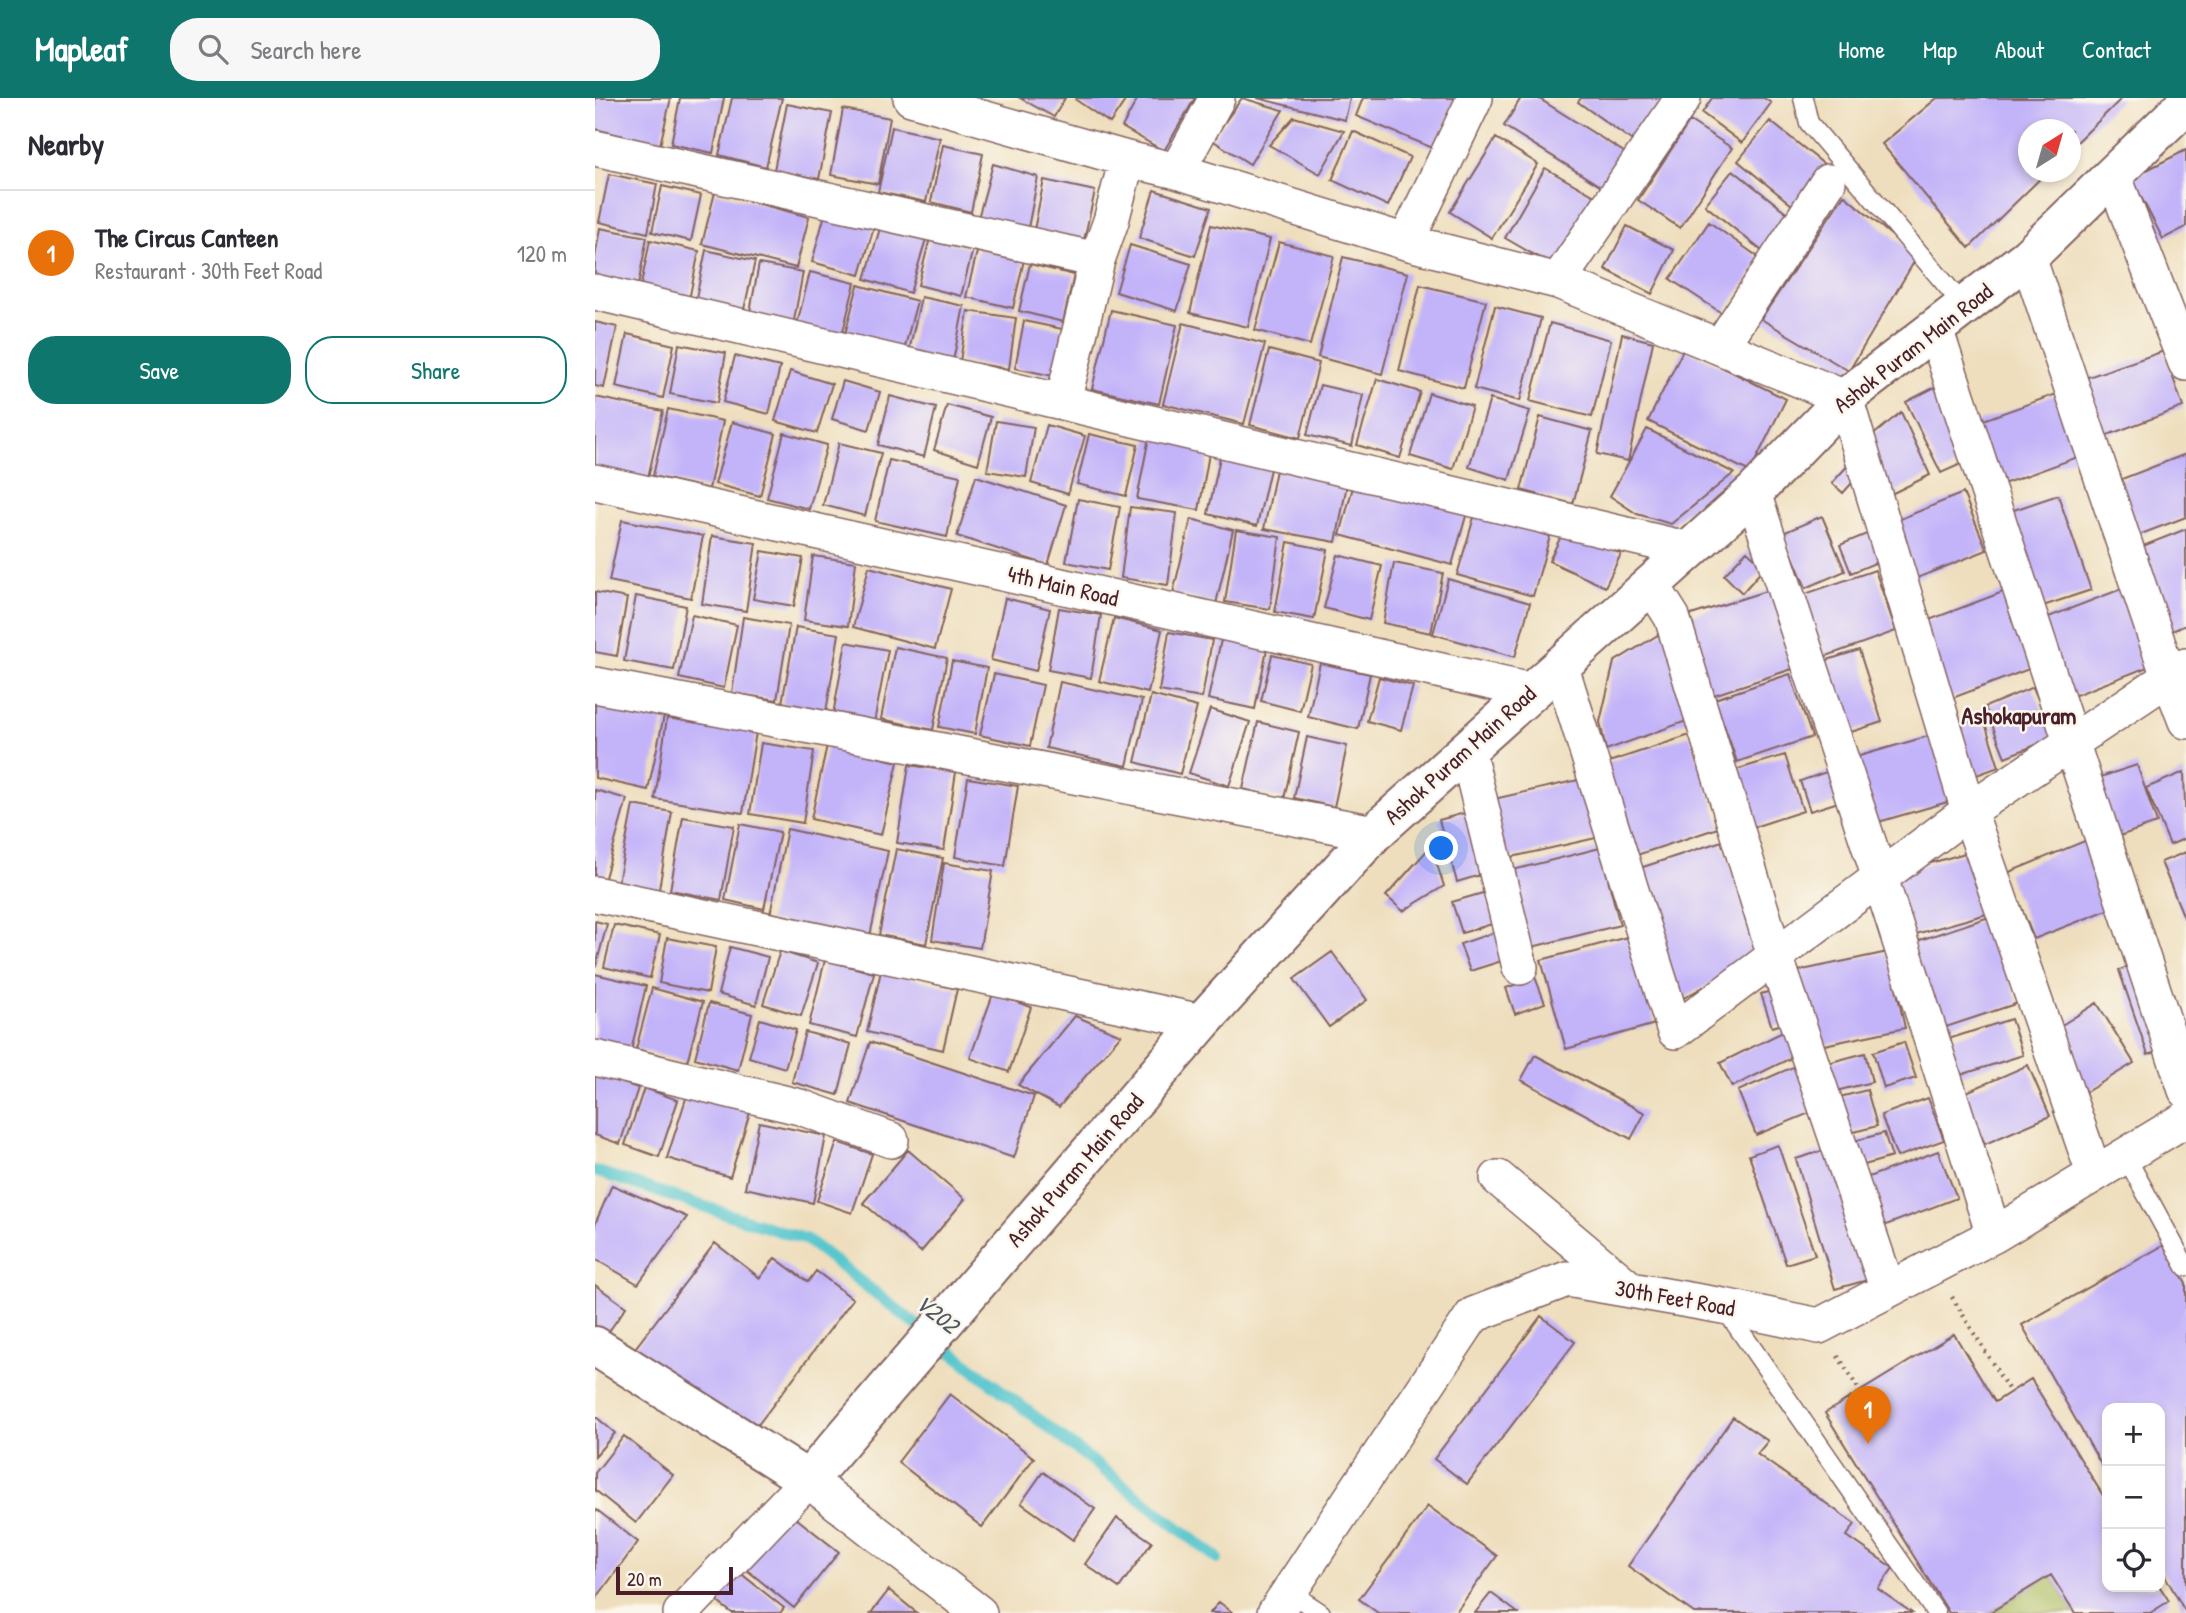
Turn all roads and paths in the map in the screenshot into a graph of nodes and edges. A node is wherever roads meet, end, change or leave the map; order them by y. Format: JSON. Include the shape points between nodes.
{"nodes":[{"id":1,"x":911,"y":98,"type":"edge"},
{"id":2,"x":1217,"y":98,"type":"edge"},
{"id":3,"x":1475,"y":98,"type":"edge"},
{"id":4,"x":1683,"y":98,"type":"edge"},
{"id":5,"x":1803,"y":98,"type":"edge"},
{"id":6,"x":953,"y":104,"type":"edge"},
{"id":7,"x":2186,"y":104,"type":"edge"},
{"id":8,"x":595,"y":148,"type":"edge"},
{"id":9,"x":1127,"y":159,"type":"junction"},
{"id":10,"x":1177,"y":171,"type":"junction"},
{"id":11,"x":2113,"y":175,"type":"junction"},
{"id":12,"x":1828,"y":182,"type":"dead end"},
{"id":13,"x":1406,"y":242,"type":"junction"},
{"id":14,"x":2028,"y":257,"type":"junction"},
{"id":15,"x":1097,"y":260,"type":"junction"},
{"id":16,"x":1558,"y":281,"type":"junction"},
{"id":17,"x":595,"y":292,"type":"edge"},
{"id":18,"x":1950,"y":318,"type":"junction"},
{"id":19,"x":1720,"y":347,"type":"junction"},
{"id":20,"x":2186,"y":363,"type":"edge"},
{"id":21,"x":1845,"y":398,"type":"junction"},
{"id":22,"x":1063,"y":402,"type":"junction"},
{"id":23,"x":595,"y":482,"type":"edge"},
{"id":24,"x":1752,"y":493,"type":"junction"},
{"id":25,"x":1690,"y":550,"type":"junction"},
{"id":26,"x":1651,"y":584,"type":"junction"},
{"id":27,"x":1560,"y":664,"type":"junction"},
{"id":28,"x":2177,"y":671,"type":"edge"},
{"id":29,"x":595,"y":685,"type":"edge"},
{"id":30,"x":1531,"y":691,"type":"junction"},
{"id":31,"x":2186,"y":721,"type":"edge"},
{"id":32,"x":2071,"y":743,"type":"junction"},
{"id":33,"x":1467,"y":749,"type":"junction"},
{"id":34,"x":1969,"y":811,"type":"junction"},
{"id":35,"x":1374,"y":833,"type":"junction"},
{"id":36,"x":1880,"y":878,"type":"junction"},
{"id":37,"x":595,"y":894,"type":"edge"},
{"id":38,"x":1775,"y":956,"type":"junction"},
{"id":39,"x":1520,"y":967,"type":"dead end"},
{"id":40,"x":1202,"y":1022,"type":"junction"},
{"id":41,"x":595,"y":1058,"type":"edge"},
{"id":42,"x":2186,"y":1090,"type":"edge"},
{"id":43,"x":2186,"y":1119,"type":"edge"},
{"id":44,"x":891,"y":1140,"type":"dead end"},
{"id":45,"x":2125,"y":1155,"type":"junction"},
{"id":46,"x":2094,"y":1173,"type":"junction"},
{"id":47,"x":1498,"y":1178,"type":"dead end"},
{"id":48,"x":1994,"y":1235,"type":"junction"},
{"id":49,"x":1933,"y":1266,"type":"junction"},
{"id":50,"x":2186,"y":1266,"type":"edge"},
{"id":51,"x":1888,"y":1290,"type":"junction"},
{"id":52,"x":1633,"y":1291,"type":"junction"},
{"id":53,"x":1723,"y":1306,"type":"junction"},
{"id":54,"x":595,"y":1346,"type":"edge"},
{"id":55,"x":2010,"y":1392,"type":"dead end"},
{"id":56,"x":808,"y":1480,"type":"junction"},
{"id":57,"x":1281,"y":1602,"type":"edge"},
{"id":58,"x":681,"y":1613,"type":"edge"},
{"id":59,"x":979,"y":1613,"type":"edge"},
{"id":60,"x":1321,"y":1613,"type":"edge"},
{"id":61,"x":1936,"y":1613,"type":"edge"}],
"edges":[{"from":1,"to":6,"type":"street"},
{"from":2,"to":10,"type":"street"},
{"from":3,"to":13,"type":"street"},
{"from":4,"to":16,"type":"street"},
{"from":5,"to":18,"type":"lane","via":[[1809,123]]},
{"from":6,"to":9,"type":"street"},
{"from":7,"to":11,"type":"street","name":"Ashok Puram Main Road"},
{"from":8,"to":15,"type":"street"},
{"from":9,"to":10,"type":"street"},
{"from":9,"to":15,"type":"street"},
{"from":10,"to":13,"type":"street"},
{"from":11,"to":14,"type":"street","name":"Ashok Puram Main Road"},
{"from":11,"to":20,"type":"street"},
{"from":12,"to":19,"type":"street"},
{"from":13,"to":16,"type":"street"},
{"from":14,"to":18,"type":"street","name":"Ashok Puram Main Road"},
{"from":14,"to":28,"type":"street"},
{"from":15,"to":22,"type":"street"},
{"from":16,"to":19,"type":"street"},
{"from":17,"to":22,"type":"street"},
{"from":18,"to":21,"type":"street","name":"Ashok Puram Main Road"},
{"from":18,"to":32,"type":"street"},
{"from":19,"to":21,"type":"street"},
{"from":21,"to":24,"type":"street","name":"Ashok Puram Main Road"},
{"from":21,"to":34,"type":"street"},
{"from":22,"to":25,"type":"street"},
{"from":23,"to":30,"type":"street","name":"4th Main Road"},
{"from":24,"to":25,"type":"street","name":"Ashok Puram Main Road"},
{"from":24,"to":36,"type":"street"},
{"from":25,"to":26,"type":"street","name":"Ashok Puram Main Road"},
{"from":26,"to":27,"type":"street","name":"Ashok Puram Main Road"},
{"from":26,"to":38,"type":"street","via":[[1672,617]]},
{"from":27,"to":30,"type":"street","name":"Ashok Puram Main Road"},
{"from":27,"to":38,"type":"street","via":[[1675,1031]]},
{"from":28,"to":31,"type":"street"},
{"from":28,"to":32,"type":"street"},
{"from":29,"to":35,"type":"street"},
{"from":30,"to":33,"type":"street","name":"Ashok Puram Main Road"},
{"from":32,"to":34,"type":"street"},
{"from":32,"to":42,"type":"street"},
{"from":33,"to":35,"type":"street","name":"Ashok Puram Main Road"},
{"from":33,"to":39,"type":"street"},
{"from":34,"to":36,"type":"street"},
{"from":34,"to":46,"type":"street"},
{"from":35,"to":40,"type":"street","name":"Ashok Puram Main Road"},
{"from":36,"to":38,"type":"street"},
{"from":36,"to":48,"type":"street"},
{"from":37,"to":40,"type":"street"},
{"from":38,"to":51,"type":"street"},
{"from":40,"to":56,"type":"street","name":"Ashok Puram Main Road"},
{"from":41,"to":44,"type":"street","via":[[800,1107]]},
{"from":43,"to":45,"type":"street","name":"30th Feet Road"},
{"from":45,"to":46,"type":"street","name":"30th Feet Road"},
{"from":45,"to":50,"type":"lane"},
{"from":46,"to":48,"type":"street","name":"30th Feet Road"},
{"from":47,"to":52,"type":"street"},
{"from":48,"to":49,"type":"street","name":"30th Feet Road"},
{"from":49,"to":51,"type":"street","name":"30th Feet Road"},
{"from":49,"to":55,"type":"path"},
{"from":51,"to":53,"type":"street","name":"30th Feet Road","via":[[1819,1326]]},
{"from":52,"to":53,"type":"street","name":"30th Feet Road"},
{"from":52,"to":57,"type":"street","name":"30th Feet Road","via":[[1567,1279],[1473,1315]]},
{"from":53,"to":61,"type":"lane"},
{"from":54,"to":56,"type":"street"},
{"from":56,"to":58,"type":"street"},
{"from":56,"to":59,"type":"street"},
{"from":57,"to":60,"type":"lane"}]}
